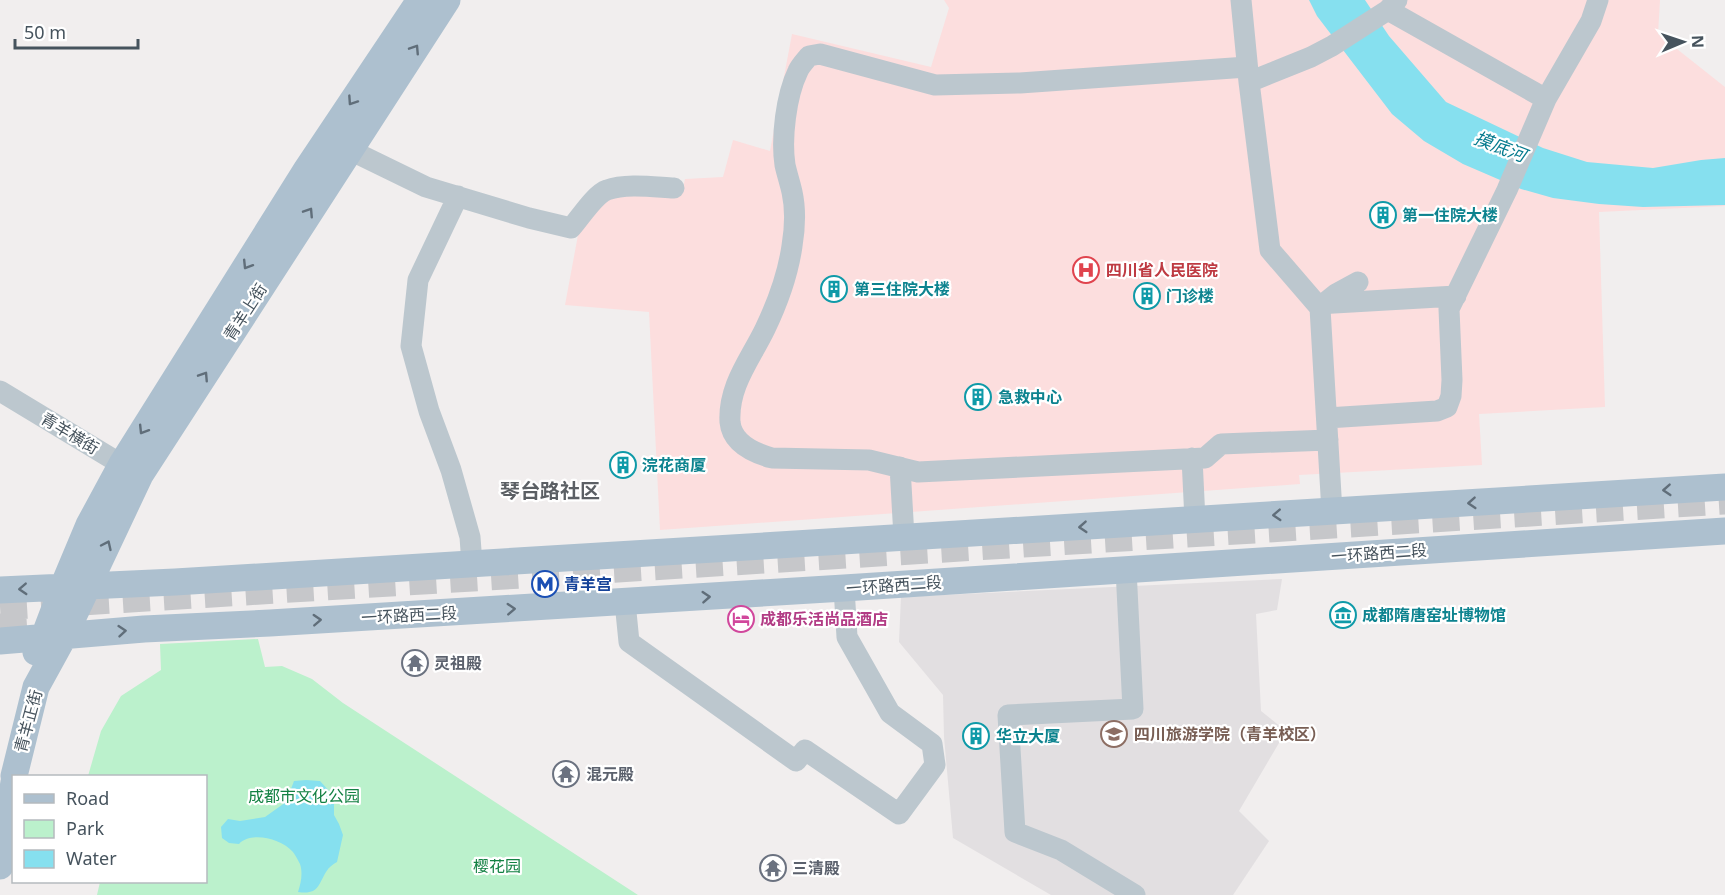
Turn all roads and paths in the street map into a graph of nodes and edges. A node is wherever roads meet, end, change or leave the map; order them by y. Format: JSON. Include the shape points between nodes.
{"nodes":[{"id":1,"x":420,"y":0,"type":"edge"},
{"id":2,"x":447,"y":0,"type":"edge"},
{"id":3,"x":1241,"y":0,"type":"edge"},
{"id":4,"x":1598,"y":0,"type":"edge"},
{"id":5,"x":1388,"y":8,"type":"edge"},
{"id":6,"x":1248,"y":74,"type":"junction"},
{"id":7,"x":1546,"y":99,"type":"junction"},
{"id":8,"x":350,"y":150,"type":"junction"},
{"id":9,"x":674,"y":188,"type":"dead end"},
{"id":10,"x":458,"y":196,"type":"junction"},
{"id":11,"x":1358,"y":282,"type":"dead end"},
{"id":12,"x":1404,"y":283,"type":"dead end"},
{"id":13,"x":1456,"y":296,"type":"junction"},
{"id":14,"x":1433,"y":297,"type":"junction"},
{"id":15,"x":1320,"y":304,"type":"junction"},
{"id":16,"x":0,"y":391,"type":"edge"},
{"id":17,"x":1327,"y":418,"type":"junction"},
{"id":18,"x":1328,"y":440,"type":"junction"},
{"id":19,"x":1192,"y":458,"type":"junction"},
{"id":20,"x":900,"y":467,"type":"junction"},
{"id":21,"x":131,"y":470,"type":"junction"},
{"id":22,"x":1725,"y":487,"type":"edge"},
{"id":23,"x":1332,"y":512,"type":"junction"},
{"id":24,"x":1195,"y":520,"type":"junction"},
{"id":25,"x":1725,"y":531,"type":"edge"},
{"id":26,"x":904,"y":537,"type":"junction"},
{"id":27,"x":472,"y":564,"type":"junction"},
{"id":28,"x":1126,"y":570,"type":"junction"},
{"id":29,"x":75,"y":587,"type":"junction"},
{"id":30,"x":843,"y":588,"type":"junction"},
{"id":31,"x":0,"y":590,"type":"edge"},
{"id":32,"x":625,"y":602,"type":"junction"},
{"id":33,"x":54,"y":637,"type":"junction"},
{"id":34,"x":0,"y":641,"type":"edge"},
{"id":35,"x":0,"y":763,"type":"edge"},
{"id":36,"x":14,"y":775,"type":"edge"},
{"id":37,"x":12,"y":794,"type":"edge"},
{"id":38,"x":0,"y":866,"type":"edge"},
{"id":39,"x":1135,"y":895,"type":"edge"}],
"edges":[{"from":1,"to":21,"type":"main road","name":"青羊上街","one_way":true,"via":[[301,179]]},
{"from":8,"to":2,"type":"main road","name":"青羊上街","one_way":true},
{"from":3,"to":6,"type":"street"},
{"from":4,"to":7,"type":"street","via":[[1591,21]]},
{"from":5,"to":6,"type":"street","via":[[1311,57]]},
{"from":5,"to":7,"type":"street"},
{"from":6,"to":15,"type":"street","via":[[1270,250]]},
{"from":6,"to":20,"type":"street","via":[[935,85],[820,54],[809,56],[798,70],[783,133],[795,228],[792,252],[765,329],[738,377],[730,424],[734,438],[757,454],[772,458],[869,460]]},
{"from":7,"to":13,"type":"street"},
{"from":8,"to":10,"type":"street","via":[[426,187]]},
{"from":21,"to":8,"type":"main road","name":"青羊上街","one_way":true},
{"from":9,"to":10,"type":"street","via":[[634,186],[606,190],[571,228]]},
{"from":10,"to":27,"type":"street","via":[[418,280],[411,346],[470,537]]},
{"from":11,"to":15,"type":"street"},
{"from":12,"to":14,"type":"street"},
{"from":13,"to":14,"type":"street"},
{"from":13,"to":17,"type":"street","via":[[1448,316],[1452,380],[1447,407],[1437,411]]},
{"from":14,"to":15,"type":"street"},
{"from":15,"to":17,"type":"street"},
{"from":16,"to":21,"type":"street","name":"青羊横街"},
{"from":17,"to":18,"type":"street"},
{"from":18,"to":19,"type":"street","via":[[1221,444],[1205,458]]},
{"from":18,"to":23,"type":"street"},
{"from":19,"to":20,"type":"street","via":[[1026,463],[918,472]]},
{"from":19,"to":24,"type":"street"},
{"from":20,"to":26,"type":"street"},
{"from":21,"to":29,"type":"main road","name":"青羊上街"},
{"from":22,"to":23,"type":"main road","one_way":true},
{"from":23,"to":24,"type":"main road","one_way":true},
{"from":24,"to":26,"type":"main road","one_way":true},
{"from":25,"to":28,"type":"main road","name":"一环路西二段"},
{"from":26,"to":27,"type":"main road"},
{"from":27,"to":29,"type":"main road"},
{"from":28,"to":30,"type":"main road","name":"一环路西二段"},
{"from":28,"to":39,"type":"street","via":[[1133,709],[1008,715],[1015,832],[1061,850]]},
{"from":29,"to":31,"type":"main road","one_way":true},
{"from":29,"to":33,"type":"main road","name":"青羊上街"},
{"from":32,"to":30,"type":"main road","name":"一环路西二段","one_way":true},
{"from":30,"to":32,"type":"street","via":[[847,637],[884,703],[890,713],[932,744],[936,765],[899,814],[805,750],[796,761],[629,642]]},
{"from":33,"to":32,"type":"main road","name":"一环路西二段","one_way":true},
{"from":33,"to":34,"type":"main road","name":"一环路西二段"},
{"from":33,"to":35,"type":"main road","name":"青羊正街","via":[[18,687]]},
{"from":33,"to":36,"type":"main road","name":"青羊正街","via":[[36,687]]},
{"from":37,"to":38,"type":"main road"}]}
